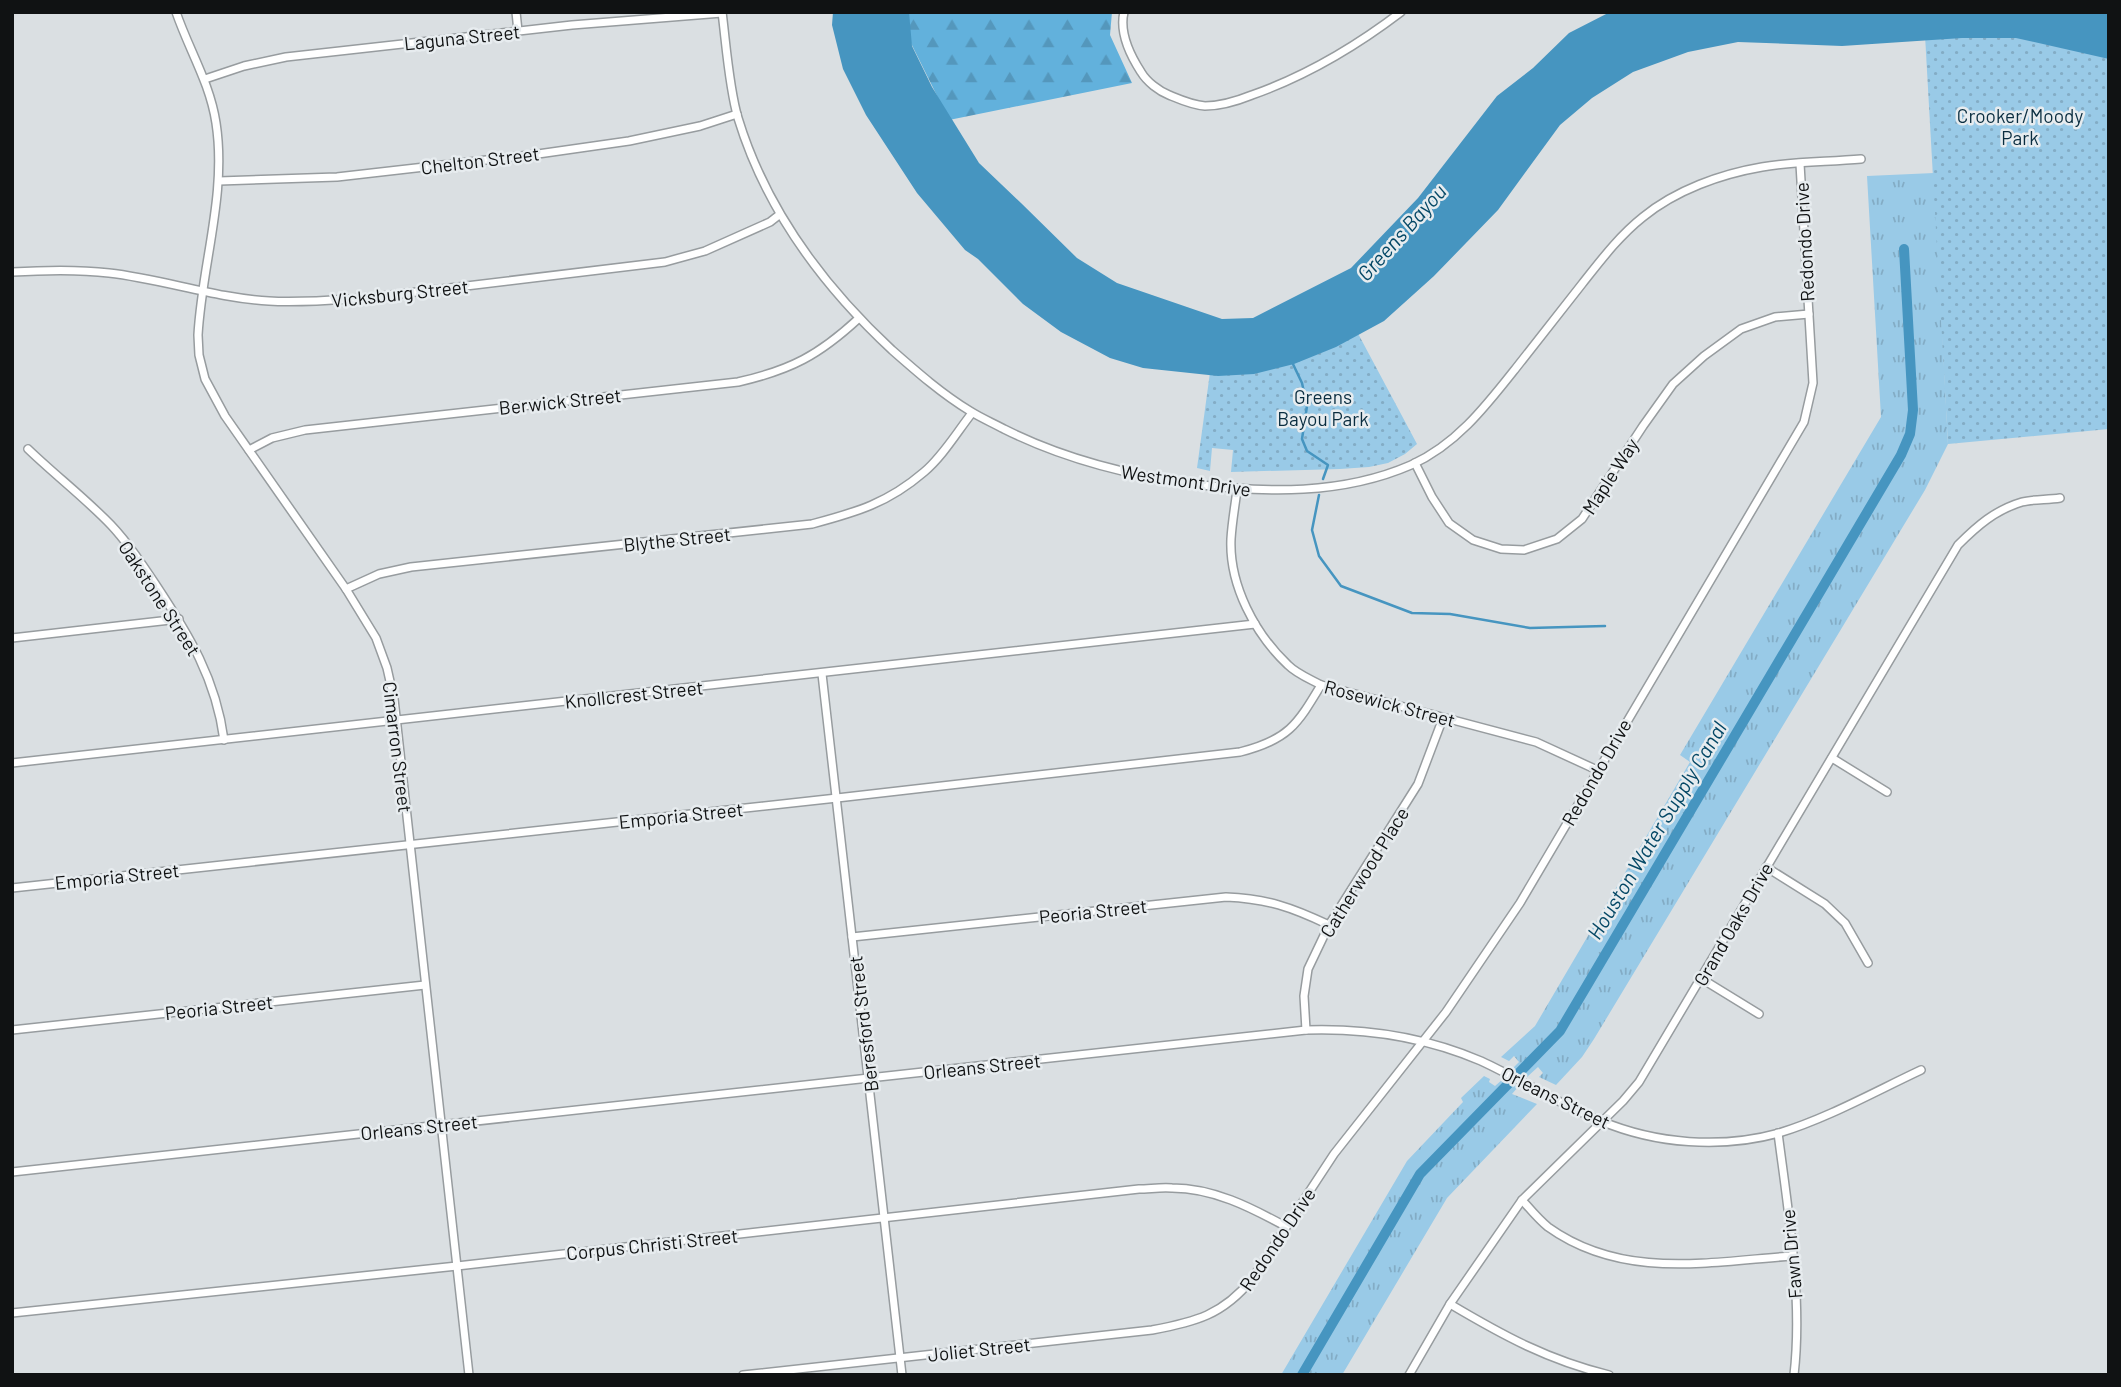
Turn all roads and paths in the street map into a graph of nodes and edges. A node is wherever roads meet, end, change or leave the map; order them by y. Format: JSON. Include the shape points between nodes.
{"nodes":[{"id":1,"x":176,"y":12,"type":"edge"},
{"id":2,"x":516,"y":12,"type":"edge"},
{"id":3,"x":1124,"y":12,"type":"edge"},
{"id":4,"x":1401,"y":12,"type":"edge"},
{"id":5,"x":722,"y":13,"type":"edge"},
{"id":6,"x":518,"y":31,"type":"junction"},
{"id":7,"x":205,"y":79,"type":"junction"},
{"id":8,"x":737,"y":114,"type":"junction"},
{"id":9,"x":1861,"y":159,"type":"dead end"},
{"id":10,"x":1800,"y":164,"type":"junction"},
{"id":11,"x":219,"y":181,"type":"junction"},
{"id":12,"x":779,"y":215,"type":"junction"},
{"id":13,"x":12,"y":272,"type":"edge"},
{"id":14,"x":202,"y":291,"type":"junction"},
{"id":15,"x":1809,"y":314,"type":"junction"},
{"id":16,"x":858,"y":318,"type":"junction"},
{"id":17,"x":972,"y":413,"type":"junction"},
{"id":18,"x":28,"y":449,"type":"dead end"},
{"id":19,"x":249,"y":450,"type":"junction"},
{"id":20,"x":1415,"y":463,"type":"junction"},
{"id":21,"x":1237,"y":490,"type":"junction"},
{"id":22,"x":2060,"y":498,"type":"dead end"},
{"id":23,"x":346,"y":589,"type":"junction"},
{"id":24,"x":179,"y":619,"type":"junction"},
{"id":25,"x":1255,"y":624,"type":"junction"},
{"id":26,"x":12,"y":638,"type":"edge"},
{"id":27,"x":822,"y":674,"type":"junction"},
{"id":28,"x":1321,"y":685,"type":"junction"},
{"id":29,"x":1443,"y":718,"type":"junction"},
{"id":30,"x":396,"y":720,"type":"junction"},
{"id":31,"x":224,"y":740,"type":"junction"},
{"id":32,"x":1832,"y":758,"type":"junction"},
{"id":33,"x":12,"y":763,"type":"edge"},
{"id":34,"x":1597,"y":771,"type":"junction"},
{"id":35,"x":1887,"y":792,"type":"dead end"},
{"id":36,"x":837,"y":798,"type":"junction"},
{"id":37,"x":410,"y":843,"type":"junction"},
{"id":38,"x":1766,"y":867,"type":"junction"},
{"id":39,"x":12,"y":888,"type":"edge"},
{"id":40,"x":1329,"y":925,"type":"junction"},
{"id":41,"x":852,"y":937,"type":"junction"},
{"id":42,"x":1868,"y":963,"type":"dead end"},
{"id":43,"x":1702,"y":979,"type":"junction"},
{"id":44,"x":425,"y":985,"type":"junction"},
{"id":45,"x":1759,"y":1014,"type":"dead end"},
{"id":46,"x":12,"y":1030,"type":"edge"},
{"id":47,"x":1306,"y":1030,"type":"junction"},
{"id":48,"x":1422,"y":1041,"type":"junction"},
{"id":49,"x":1921,"y":1070,"type":"dead end"},
{"id":50,"x":869,"y":1078,"type":"junction"},
{"id":51,"x":1601,"y":1122,"type":"junction"},
{"id":52,"x":440,"y":1125,"type":"junction"},
{"id":53,"x":1778,"y":1133,"type":"junction"},
{"id":54,"x":12,"y":1172,"type":"edge"},
{"id":55,"x":1522,"y":1200,"type":"junction"},
{"id":56,"x":884,"y":1218,"type":"junction"},
{"id":57,"x":1285,"y":1226,"type":"junction"},
{"id":58,"x":1792,"y":1256,"type":"junction"},
{"id":59,"x":457,"y":1266,"type":"junction"},
{"id":60,"x":1450,"y":1304,"type":"junction"},
{"id":61,"x":12,"y":1313,"type":"edge"},
{"id":62,"x":1212,"y":1313,"type":"joint"},
{"id":63,"x":900,"y":1357,"type":"junction"},
{"id":64,"x":469,"y":1375,"type":"edge"},
{"id":65,"x":743,"y":1375,"type":"edge"},
{"id":66,"x":902,"y":1375,"type":"edge"},
{"id":67,"x":1409,"y":1375,"type":"edge"},
{"id":68,"x":1609,"y":1375,"type":"edge"},
{"id":69,"x":1794,"y":1375,"type":"edge"}],
"edges":[{"from":1,"to":7,"type":"street","name":"Cimarron Street"},
{"from":2,"to":6,"type":"street"},
{"from":3,"to":4,"type":"street","via":[[1127,48],[1142,76],[1161,92],[1205,106],[1268,90],[1316,68]]},
{"from":5,"to":6,"type":"street","name":"Laguna Street"},
{"from":5,"to":8,"type":"street","name":"Westmont Drive"},
{"from":6,"to":7,"type":"street","name":"Laguna Street","via":[[286,57]]},
{"from":7,"to":11,"type":"street","name":"Cimarron Street","via":[[216,121]]},
{"from":8,"to":11,"type":"street","name":"Chelton Street","via":[[629,141],[538,154],[337,177]]},
{"from":8,"to":12,"type":"street","name":"Westmont Drive"},
{"from":9,"to":10,"type":"street","name":"Westmont Drive"},
{"from":10,"to":15,"type":"street","name":"Redondo Drive"},
{"from":10,"to":20,"type":"street","name":"Westmont Drive","via":[[1764,166],[1720,177],[1646,214],[1618,239],[1480,413],[1453,439]]},
{"from":11,"to":14,"type":"street","name":"Cimarron Street"},
{"from":12,"to":14,"type":"street","name":"Vicksburg Street","via":[[705,251],[627,268],[316,301],[268,301]]},
{"from":12,"to":16,"type":"street","name":"Westmont Drive","via":[[826,283]]},
{"from":13,"to":14,"type":"street","name":"Vicksburg Street","via":[[111,273]]},
{"from":14,"to":19,"type":"street","name":"Cimarron Street","via":[[198,335],[205,379]]},
{"from":15,"to":20,"type":"street","name":"Maple Way","via":[[1775,317],[1741,329],[1704,356],[1674,384],[1582,519],[1557,539],[1524,550],[1473,540],[1449,523]]},
{"from":15,"to":34,"type":"street","name":"Redondo Drive","via":[[1813,383],[1804,422]]},
{"from":16,"to":17,"type":"street","name":"Westmont Drive","via":[[934,386]]},
{"from":16,"to":19,"type":"street","name":"Berwick Street","via":[[832,343],[800,362],[738,382],[305,430],[272,438]]},
{"from":17,"to":21,"type":"street","name":"Westmont Drive","via":[[1033,443],[1098,466]]},
{"from":17,"to":23,"type":"street","name":"Blythe Street","via":[[926,471],[887,499],[858,512],[812,524],[411,567],[379,574]]},
{"from":18,"to":24,"type":"street","name":"Oakstone Street","via":[[111,526]]},
{"from":19,"to":23,"type":"street","name":"Cimarron Street"},
{"from":20,"to":21,"type":"street","name":"Westmont Drive","via":[[1372,480],[1333,488]]},
{"from":21,"to":25,"type":"street","name":"Rosewick Street","via":[[1231,541],[1235,574]]},
{"from":22,"to":32,"type":"street","name":"Grand Oaks Drive","via":[[2001,510],[1979,523],[1958,545]]},
{"from":23,"to":30,"type":"street","name":"Cimarron Street","via":[[380,648]]},
{"from":24,"to":26,"type":"street"},
{"from":24,"to":31,"type":"street","name":"Oakstone Street","via":[[210,679]]},
{"from":25,"to":27,"type":"street","name":"Knollcrest Street"},
{"from":25,"to":28,"type":"street","name":"Rosewick Street","via":[[1290,667]]},
{"from":27,"to":30,"type":"street","name":"Knollcrest Street"},
{"from":27,"to":36,"type":"street","name":"Beresford Street"},
{"from":28,"to":29,"type":"street","name":"Rosewick Street"},
{"from":28,"to":36,"type":"street","name":"Emporia Street","via":[[1286,734],[1241,752]]},
{"from":29,"to":34,"type":"street","name":"Rosewick Street","via":[[1536,742]]},
{"from":29,"to":40,"type":"street","name":"Catherwood Place","via":[[1418,784]]},
{"from":30,"to":31,"type":"street","name":"Knollcrest Street"},
{"from":30,"to":37,"type":"street","name":"Cimarron Street"},
{"from":31,"to":33,"type":"street","name":"Knollcrest Street"},
{"from":32,"to":35,"type":"street"},
{"from":32,"to":38,"type":"street","name":"Grand Oaks Drive"},
{"from":34,"to":48,"type":"street","name":"Redondo Drive","via":[[1521,903]]},
{"from":36,"to":37,"type":"street","name":"Emporia Street"},
{"from":36,"to":41,"type":"street","name":"Beresford Street"},
{"from":37,"to":39,"type":"street","name":"Emporia Street"},
{"from":37,"to":44,"type":"street","name":"Cimarron Street"},
{"from":38,"to":42,"type":"street","via":[[1825,904],[1845,923]]},
{"from":38,"to":43,"type":"street","name":"Grand Oaks Drive"},
{"from":40,"to":41,"type":"street","name":"Peoria Street","via":[[1290,907],[1226,897]]},
{"from":40,"to":47,"type":"street","name":"Catherwood Place","via":[[1308,969]]},
{"from":41,"to":50,"type":"street","name":"Beresford Street"},
{"from":43,"to":45,"type":"street"},
{"from":43,"to":51,"type":"street","name":"Grand Oaks Drive","via":[[1639,1082]]},
{"from":44,"to":46,"type":"street","name":"Peoria Street"},
{"from":44,"to":52,"type":"street","name":"Cimarron Street"},
{"from":47,"to":48,"type":"street","name":"Orleans Street","via":[[1346,1029]]},
{"from":47,"to":50,"type":"street","name":"Orleans Street"},
{"from":48,"to":51,"type":"street","name":"Orleans Street","via":[[1506,1072]]},
{"from":48,"to":57,"type":"street","name":"Redondo Drive"},
{"from":49,"to":53,"type":"street","name":"Orleans Street"},
{"from":50,"to":52,"type":"street","name":"Orleans Street"},
{"from":50,"to":56,"type":"street","name":"Beresford Street"},
{"from":51,"to":53,"type":"street","name":"Orleans Street","via":[[1702,1143]]},
{"from":51,"to":55,"type":"street","name":"Grand Oaks Drive"},
{"from":52,"to":54,"type":"street","name":"Orleans Street"},
{"from":52,"to":59,"type":"street","name":"Cimarron Street"},
{"from":53,"to":58,"type":"street","name":"Fawn Drive"},
{"from":55,"to":58,"type":"street","via":[[1566,1238],[1599,1254],[1645,1264]]},
{"from":55,"to":60,"type":"street","name":"Grand Oaks Drive"},
{"from":56,"to":57,"type":"street","name":"Corpus Christi Street","via":[[1173,1188],[1240,1203]]},
{"from":56,"to":59,"type":"street","name":"Corpus Christi Street"},
{"from":56,"to":63,"type":"street","name":"Beresford Street"},
{"from":57,"to":62,"type":"street","name":"Redondo Drive","via":[[1238,1296]]},
{"from":58,"to":69,"type":"street","name":"Fawn Drive","via":[[1797,1336]]},
{"from":59,"to":61,"type":"street","name":"Corpus Christi Street"},
{"from":59,"to":64,"type":"street","name":"Cimarron Street"},
{"from":60,"to":67,"type":"street","name":"Grand Oaks Drive"},
{"from":60,"to":68,"type":"street","via":[[1539,1352]]},
{"from":62,"to":63,"type":"street","name":"Joliet Street","via":[[1152,1330]]},
{"from":63,"to":65,"type":"street","name":"Joliet Street"},
{"from":63,"to":66,"type":"street","name":"Beresford Street"}]}
